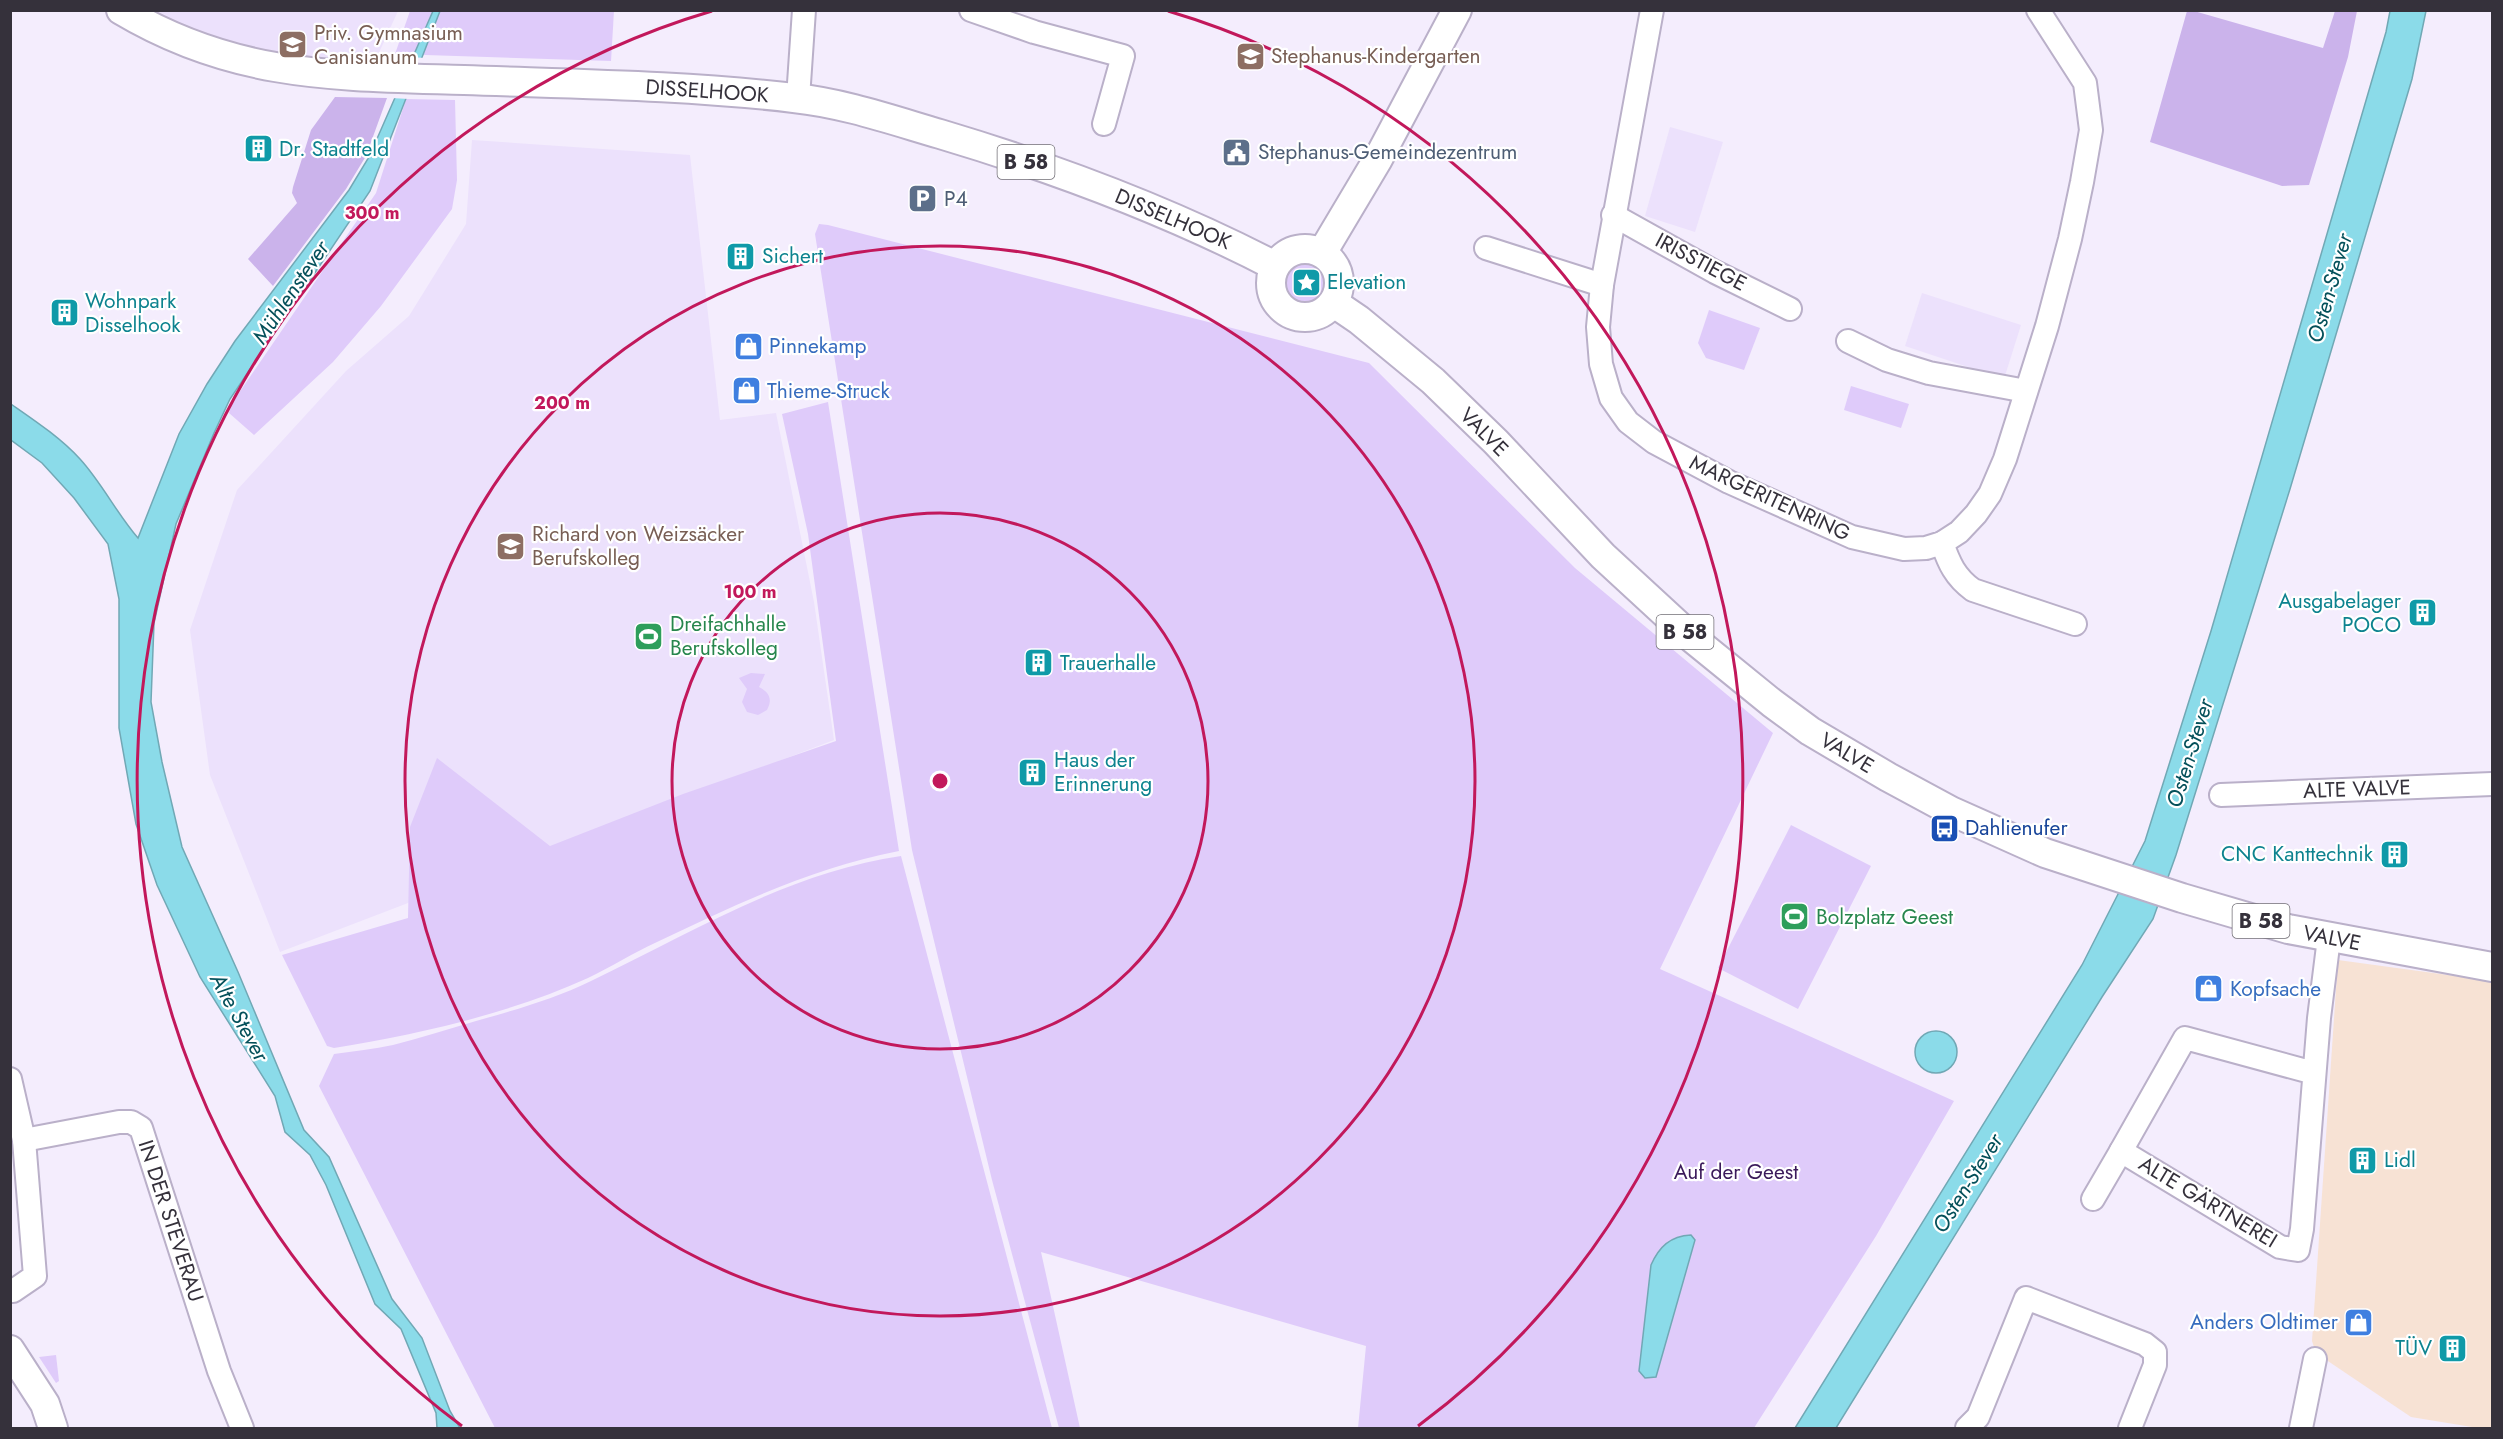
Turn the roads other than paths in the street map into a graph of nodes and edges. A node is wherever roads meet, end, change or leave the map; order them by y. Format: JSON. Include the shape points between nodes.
{"nodes":[{"id":1,"x":120,"y":10,"type":"edge"},
{"id":2,"x":804,"y":10,"type":"edge"},
{"id":3,"x":971,"y":10,"type":"edge"},
{"id":4,"x":1457,"y":10,"type":"edge"},
{"id":5,"x":1652,"y":10,"type":"edge"},
{"id":6,"x":2038,"y":10,"type":"edge"},
{"id":7,"x":798,"y":98,"type":"junction"},
{"id":8,"x":1104,"y":124,"type":"dead end"},
{"id":9,"x":1613,"y":215,"type":"junction"},
{"id":10,"x":1486,"y":248,"type":"dead end"},
{"id":11,"x":1322,"y":253,"type":"junction"},
{"id":12,"x":1275,"y":266,"type":"junction"},
{"id":13,"x":1602,"y":285,"type":"junction"},
{"id":14,"x":1334,"y":303,"type":"junction"},
{"id":15,"x":1790,"y":309,"type":"dead end"},
{"id":16,"x":1848,"y":341,"type":"dead end"},
{"id":17,"x":2026,"y":391,"type":"junction"},
{"id":18,"x":1942,"y":543,"type":"junction"},
{"id":19,"x":2075,"y":624,"type":"dead end"},
{"id":20,"x":2493,"y":784,"type":"edge"},
{"id":21,"x":2221,"y":795,"type":"dead end"},
{"id":22,"x":2329,"y":938,"type":"junction"},
{"id":23,"x":2493,"y":967,"type":"edge"},
{"id":24,"x":2314,"y":1073,"type":"junction"},
{"id":25,"x":10,"y":1078,"type":"edge"},
{"id":26,"x":24,"y":1140,"type":"junction"},
{"id":27,"x":2121,"y":1150,"type":"junction"},
{"id":28,"x":2093,"y":1199,"type":"dead end"},
{"id":29,"x":13,"y":1291,"type":"dead end"},
{"id":30,"x":10,"y":1350,"type":"edge"},
{"id":31,"x":2315,"y":1359,"type":"dead end"},
{"id":32,"x":53,"y":1428,"type":"edge"},
{"id":33,"x":242,"y":1428,"type":"edge"},
{"id":34,"x":1967,"y":1428,"type":"edge"},
{"id":35,"x":2130,"y":1428,"type":"edge"},
{"id":36,"x":2301,"y":1428,"type":"edge"}],
"edges":[{"from":1,"to":7,"type":"main road","name":"DISSELHOOK","number":"B 58","via":[[188,44],[260,65],[327,76],[699,88]]},
{"from":2,"to":7,"type":"street"},
{"from":3,"to":8,"type":"street","via":[[1123,56]]},
{"from":4,"to":11,"type":"main road"},
{"from":5,"to":9,"type":"street","name":"MARGERITENRING"},
{"from":6,"to":17,"type":"street","name":"MARGERITENRING","via":[[2085,83],[2091,130],[2070,239]]},
{"from":7,"to":12,"type":"main road","name":"DISSELHOOK","number":"B 58","via":[[856,110],[986,148],[1133,201]]},
{"from":9,"to":13,"type":"street","name":"MARGERITENRING"},
{"from":9,"to":15,"type":"street","name":"IRISSTIEGE"},
{"from":10,"to":13,"type":"street"},
{"from":11,"to":12,"type":"main road","via":[[1301,249]]},
{"from":11,"to":14,"type":"main road","via":[[1330,260],[1339,281]]},
{"from":12,"to":14,"type":"main road","via":[[1272,291],[1286,312],[1296,317],[1317,316]]},
{"from":13,"to":18,"type":"street","name":"MARGERITENRING","via":[[1598,327],[1601,364],[1611,398],[1628,423],[1654,442],[1729,482],[1852,537],[1904,549]]},
{"from":14,"to":22,"type":"main road","name":"VALVE","number":"B 58","via":[[1433,381],[1603,556],[1692,638],[1810,731],[1951,811],[2045,853],[2182,898]]},
{"from":16,"to":17,"type":"street","via":[[1887,360],[1929,373]]},
{"from":17,"to":18,"type":"street","name":"MARGERITENRING","via":[[1990,494],[1959,532]]},
{"from":18,"to":19,"type":"street","via":[[1959,580],[1973,590]]},
{"from":20,"to":21,"type":"street","name":"ALTE VALVE"},
{"from":22,"to":23,"type":"main road","name":"VALVE","number":"B 58"},
{"from":22,"to":24,"type":"street","name":"ALTE GÄRTNEREI"},
{"from":24,"to":27,"type":"street","name":"ALTE GÄRTNEREI","via":[[2185,1038]]},
{"from":24,"to":27,"type":"street","name":"ALTE GÄRTNEREI","via":[[2298,1250],[2280,1247]]},
{"from":25,"to":26,"type":"street"},
{"from":26,"to":29,"type":"street","via":[[35,1276]]},
{"from":26,"to":33,"type":"street","name":"IN DER STEVERAU","via":[[119,1122],[131,1122],[141,1128],[219,1371]]},
{"from":27,"to":28,"type":"street","name":"ALTE GÄRTNEREI"},
{"from":30,"to":32,"type":"main road","via":[[45,1404]]},
{"from":31,"to":36,"type":"street"},
{"from":34,"to":35,"type":"street","via":[[1978,1417],[2026,1298],[2145,1344],[2155,1352],[2155,1365]]}]}
